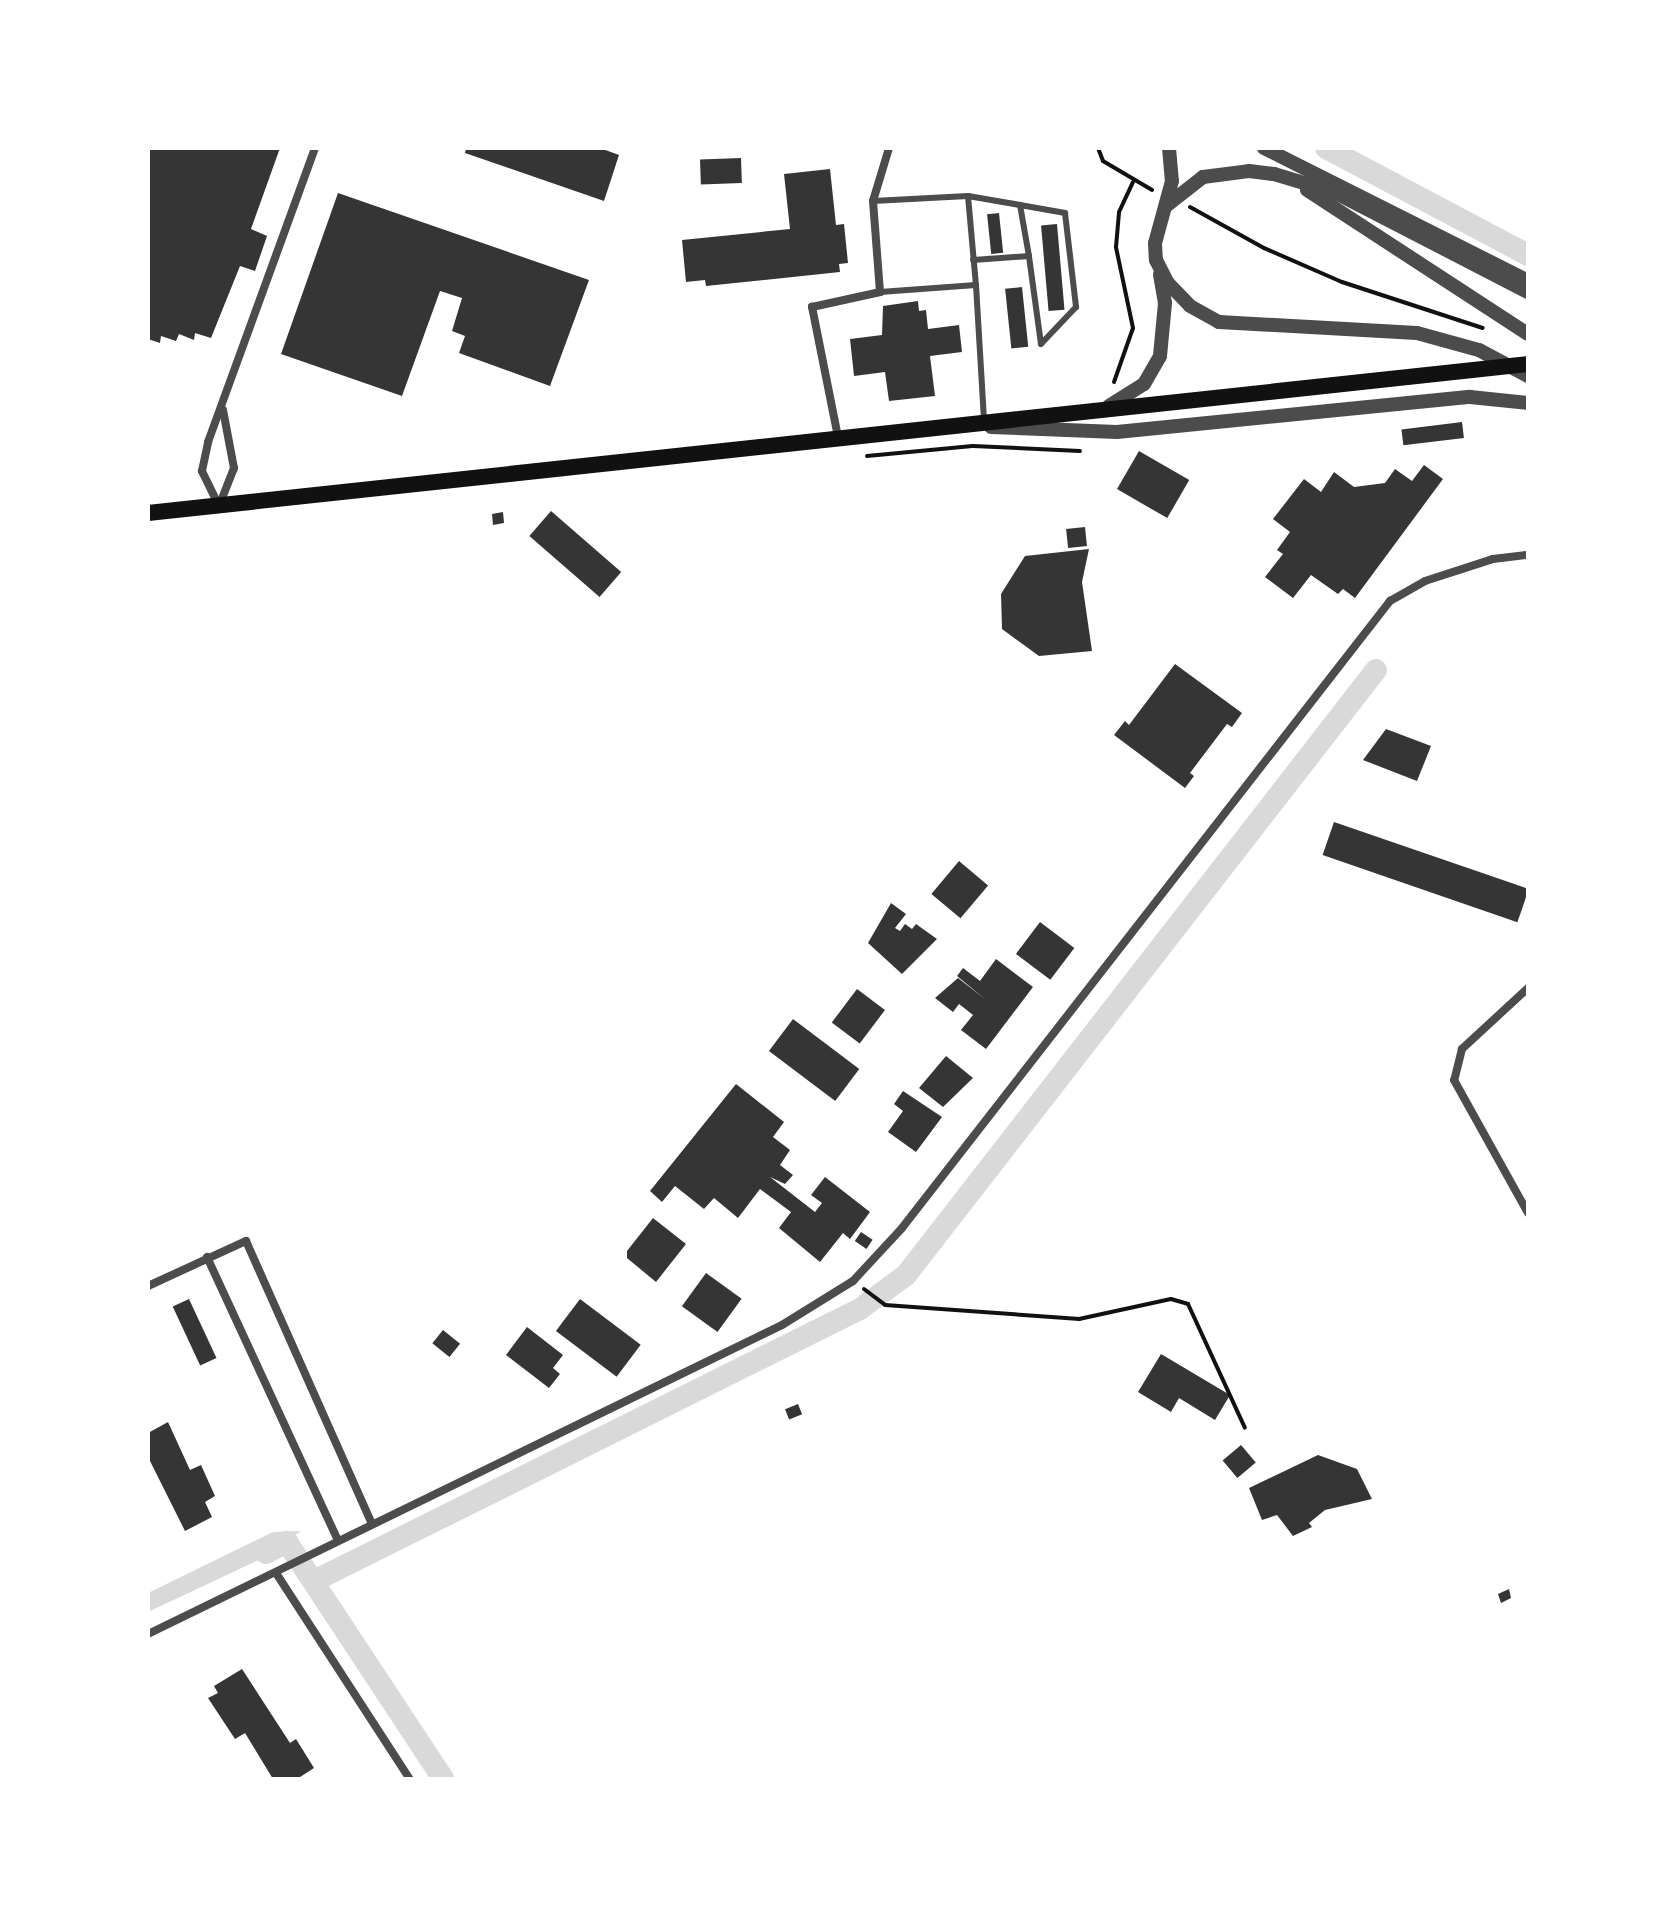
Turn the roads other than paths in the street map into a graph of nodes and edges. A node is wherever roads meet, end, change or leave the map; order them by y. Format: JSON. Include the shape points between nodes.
{"nodes":[{"id":1,"x":315,"y":148,"type":"edge"},
{"id":2,"x":889,"y":148,"type":"edge"},
{"id":3,"x":1169,"y":148,"type":"edge"},
{"id":4,"x":1265,"y":149,"type":"edge"},
{"id":5,"x":1301,"y":184,"type":"junction"},
{"id":6,"x":968,"y":196,"type":"junction"},
{"id":7,"x":873,"y":201,"type":"junction"},
{"id":8,"x":1020,"y":205,"type":"junction"},
{"id":9,"x":1166,"y":207,"type":"junction"},
{"id":10,"x":1029,"y":256,"type":"junction"},
{"id":11,"x":973,"y":260,"type":"junction"},
{"id":12,"x":1160,"y":270,"type":"junction"},
{"id":13,"x":1528,"y":281,"type":"edge"},
{"id":14,"x":976,"y":285,"type":"junction"},
{"id":15,"x":880,"y":292,"type":"junction"},
{"id":16,"x":1528,"y":292,"type":"edge"},
{"id":17,"x":1528,"y":334,"type":"edge"},
{"id":18,"x":1528,"y":364,"type":"edge"},
{"id":19,"x":1528,"y":376,"type":"edge"},
{"id":20,"x":1528,"y":403,"type":"edge"},
{"id":21,"x":1109,"y":406,"type":"junction"},
{"id":22,"x":223,"y":410,"type":"junction"},
{"id":23,"x":984,"y":421,"type":"junction"},
{"id":24,"x":935,"y":426,"type":"junction"},
{"id":25,"x":838,"y":437,"type":"junction"},
{"id":26,"x":219,"y":506,"type":"junction"},
{"id":27,"x":148,"y":513,"type":"edge"},
{"id":28,"x":1528,"y":555,"type":"edge"},
{"id":29,"x":1528,"y":988,"type":"edge"},
{"id":30,"x":1528,"y":1213,"type":"edge"},
{"id":31,"x":207,"y":1257,"type":"junction"},
{"id":32,"x":148,"y":1286,"type":"edge"},
{"id":33,"x":371,"y":1522,"type":"junction"},
{"id":34,"x":337,"y":1538,"type":"junction"},
{"id":35,"x":276,"y":1573,"type":"junction"},
{"id":36,"x":148,"y":1634,"type":"edge"},
{"id":37,"x":410,"y":1779,"type":"edge"}],
"edges":[{"from":1,"to":22,"type":"street"},
{"from":2,"to":7,"type":"street"},
{"from":3,"to":9,"type":"street","via":[[1172,181]]},
{"from":4,"to":5,"type":"street"},
{"from":4,"to":13,"type":"street"},
{"from":5,"to":9,"type":"street","via":[[1274,174],[1203,177]]},
{"from":5,"to":16,"type":"street","via":[[1334,192]]},
{"from":5,"to":17,"type":"street"},
{"from":6,"to":7,"type":"lane"},
{"from":6,"to":8,"type":"lane"},
{"from":6,"to":11,"type":"lane"},
{"from":7,"to":15,"type":"street"},
{"from":8,"to":10,"type":"lane"},
{"from":8,"to":10,"type":"lane","via":[[1065,213],[1076,307],[1041,344]]},
{"from":9,"to":12,"type":"street","via":[[1155,243]]},
{"from":10,"to":11,"type":"lane"},
{"from":11,"to":14,"type":"lane"},
{"from":12,"to":19,"type":"street","via":[[1190,306],[1219,322],[1417,333],[1479,350]]},
{"from":12,"to":21,"type":"street","via":[[1165,303],[1160,356],[1144,384]]},
{"from":14,"to":15,"type":"lane"},
{"from":14,"to":23,"type":"lane"},
{"from":15,"to":25,"type":"street","via":[[812,307]]},
{"from":18,"to":21,"type":"main road"},
{"from":20,"to":24,"type":"street","via":[[1470,397],[1117,432]]},
{"from":21,"to":23,"type":"main road"},
{"from":22,"to":26,"type":"street","via":[[234,468]]},
{"from":22,"to":26,"type":"street","via":[[202,471]]},
{"from":23,"to":24,"type":"main road"},
{"from":24,"to":25,"type":"main road"},
{"from":25,"to":26,"type":"main road"},
{"from":26,"to":27,"type":"main road"},
{"from":28,"to":33,"type":"street","via":[[1493,559],[1425,581],[1390,601],[902,1228],[853,1281],[782,1325]]},
{"from":29,"to":30,"type":"street","via":[[1462,1049],[1454,1080]]},
{"from":31,"to":32,"type":"street"},
{"from":31,"to":33,"type":"street","via":[[246,1241]]},
{"from":31,"to":34,"type":"street"},
{"from":33,"to":34,"type":"street"},
{"from":34,"to":35,"type":"street"},
{"from":35,"to":36,"type":"street"},
{"from":35,"to":37,"type":"street"}]}
